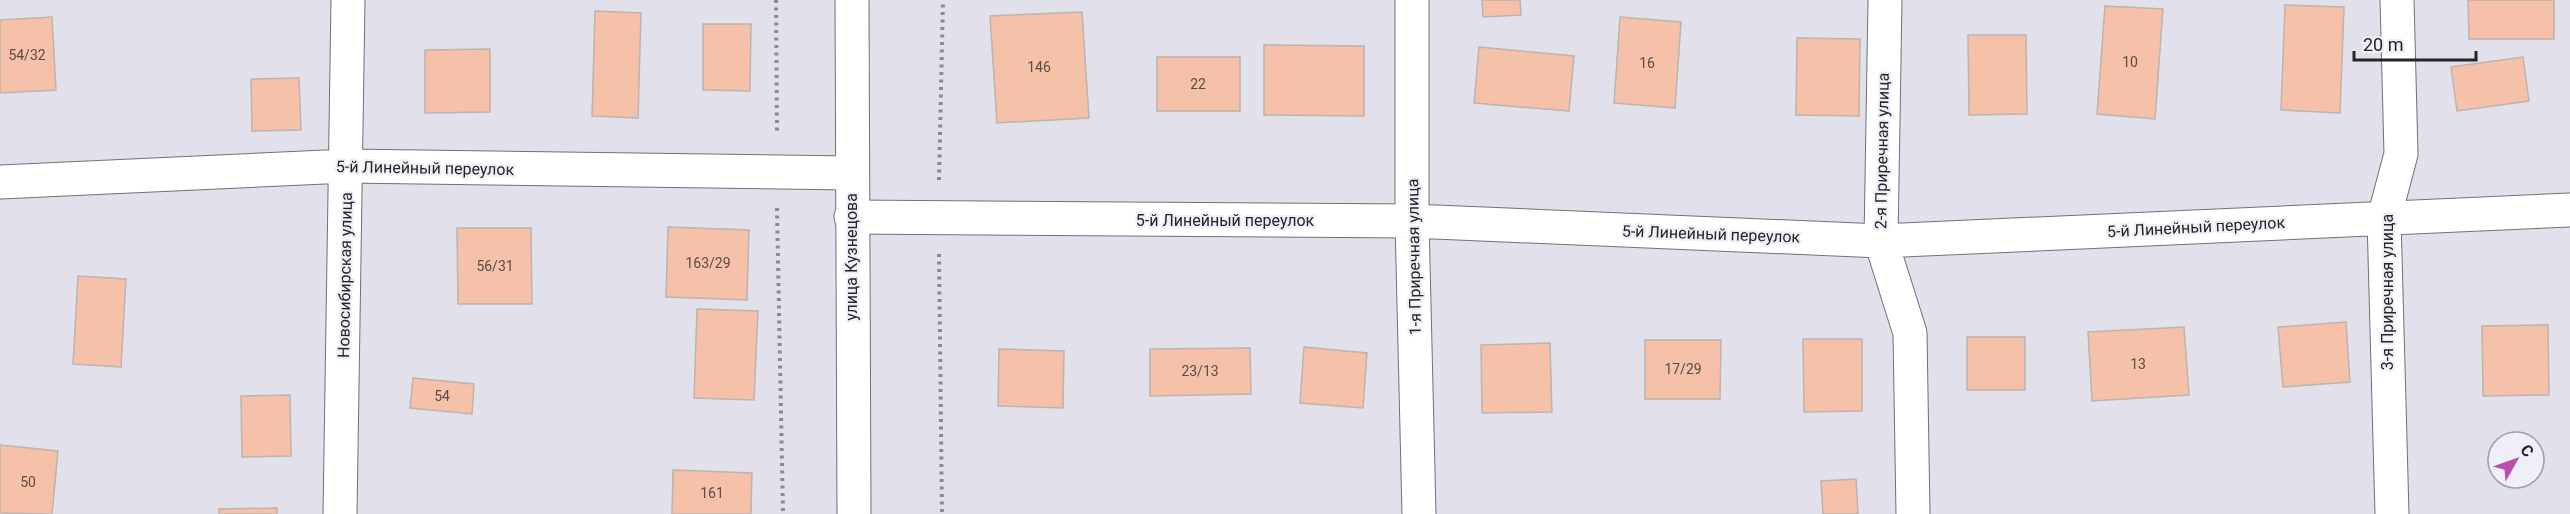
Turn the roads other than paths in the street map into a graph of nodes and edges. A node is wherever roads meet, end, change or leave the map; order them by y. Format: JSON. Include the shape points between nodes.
{"nodes":[{"id":1,"x":348,"y":0,"type":"edge"},
{"id":2,"x":852,"y":0,"type":"edge"},
{"id":3,"x":1412,"y":0,"type":"edge"},
{"id":4,"x":1885,"y":0,"type":"edge"},
{"id":5,"x":2397,"y":0,"type":"edge"},
{"id":6,"x":347,"y":166,"type":"junction"},
{"id":7,"x":851,"y":173,"type":"junction"},
{"id":8,"x":0,"y":182,"type":"edge"},
{"id":9,"x":2570,"y":210,"type":"edge"},
{"id":10,"x":851,"y":217,"type":"junction"},
{"id":11,"x":2384,"y":218,"type":"junction"},
{"id":12,"x":1412,"y":221,"type":"junction"},
{"id":13,"x":1881,"y":241,"type":"junction"},
{"id":14,"x":340,"y":514,"type":"edge"},
{"id":15,"x":854,"y":514,"type":"edge"},
{"id":16,"x":1419,"y":514,"type":"edge"},
{"id":17,"x":1913,"y":514,"type":"edge"},
{"id":18,"x":2392,"y":514,"type":"edge"}],
"edges":[{"from":1,"to":6,"type":"street","name":"Новосибирская улица"},
{"from":2,"to":7,"type":"street","name":"улица Кузнецова"},
{"from":3,"to":12,"type":"street","name":"1-я Приречная улица"},
{"from":4,"to":13,"type":"street","name":"2-я Приречная улица"},
{"from":5,"to":11,"type":"street","name":"3-я Приречная улица","via":[[2401,154]]},
{"from":6,"to":7,"type":"street","name":"5-й Линейный переулок"},
{"from":6,"to":8,"type":"street","name":"5-й Линейный переулок"},
{"from":6,"to":14,"type":"street","name":"Новосибирская улица"},
{"from":7,"to":10,"type":"street","name":"улица Кузнецова"},
{"from":9,"to":11,"type":"street","name":"5-й Линейный переулок"},
{"from":10,"to":12,"type":"street","name":"5-й Линейный переулок"},
{"from":10,"to":15,"type":"street","name":"улица Кузнецова"},
{"from":11,"to":13,"type":"street","name":"5-й Линейный переулок"},
{"from":11,"to":18,"type":"street","name":"3-я Приречная улица"},
{"from":12,"to":13,"type":"street","name":"5-й Линейный переулок"},
{"from":12,"to":16,"type":"street","name":"1-я Приречная улица"},
{"from":13,"to":17,"type":"street","name":"2-я Приречная улица","via":[[1910,333]]}]}
